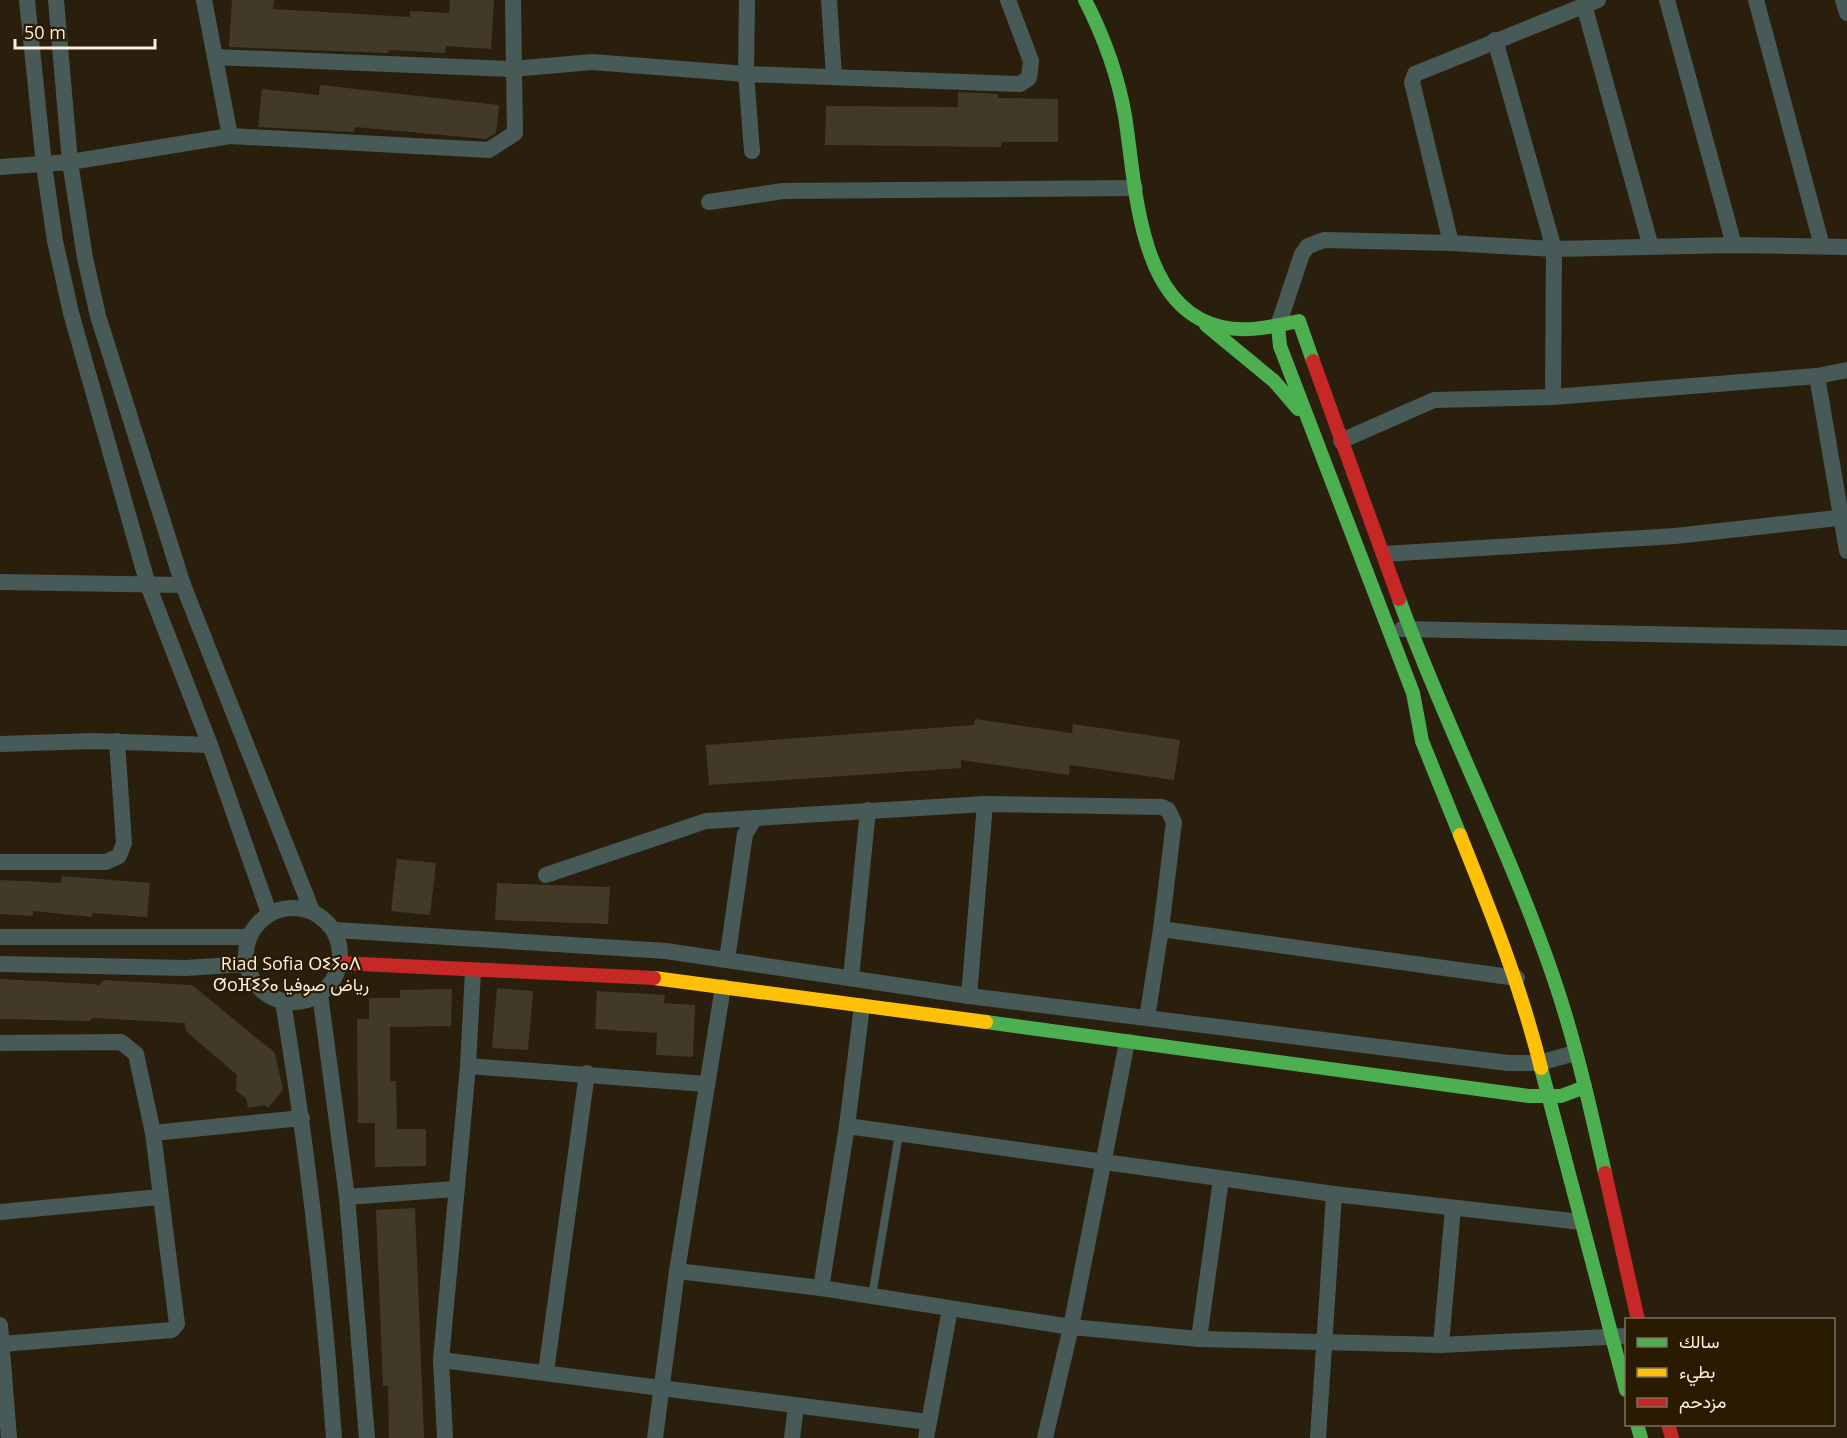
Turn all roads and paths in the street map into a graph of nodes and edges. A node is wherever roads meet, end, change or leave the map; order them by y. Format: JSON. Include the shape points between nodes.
{"nodes":[{"id":1,"x":27,"y":0,"type":"edge"},
{"id":2,"x":56,"y":0,"type":"edge"},
{"id":3,"x":204,"y":0,"type":"edge"},
{"id":4,"x":513,"y":0,"type":"edge"},
{"id":5,"x":747,"y":0,"type":"edge"},
{"id":6,"x":829,"y":0,"type":"edge"},
{"id":7,"x":1008,"y":0,"type":"edge"},
{"id":8,"x":1085,"y":0,"type":"edge"},
{"id":9,"x":1667,"y":0,"type":"edge"},
{"id":10,"x":1756,"y":0,"type":"edge"},
{"id":11,"x":1843,"y":0,"type":"edge"},
{"id":12,"x":1591,"y":3,"type":"edge"},
{"id":13,"x":1847,"y":13,"type":"edge"},
{"id":14,"x":1495,"y":40,"type":"junction"},
{"id":15,"x":215,"y":57,"type":"junction"},
{"id":16,"x":512,"y":69,"type":"junction"},
{"id":17,"x":746,"y":74,"type":"junction"},
{"id":18,"x":834,"y":77,"type":"junction"},
{"id":19,"x":230,"y":136,"type":"junction"},
{"id":20,"x":752,"y":151,"type":"dead end"},
{"id":21,"x":70,"y":162,"type":"junction"},
{"id":22,"x":44,"y":165,"type":"junction"},
{"id":23,"x":0,"y":167,"type":"edge"},
{"id":24,"x":1136,"y":188,"type":"junction"},
{"id":25,"x":709,"y":202,"type":"dead end"},
{"id":26,"x":1451,"y":243,"type":"junction"},
{"id":27,"x":1734,"y":245,"type":"junction"},
{"id":28,"x":1822,"y":246,"type":"junction"},
{"id":29,"x":1651,"y":247,"type":"junction"},
{"id":30,"x":1847,"y":247,"type":"edge"},
{"id":31,"x":1554,"y":249,"type":"junction"},
{"id":32,"x":1293,"y":284,"type":"junction"},
{"id":33,"x":1197,"y":318,"type":"junction"},
{"id":34,"x":1299,"y":321,"type":"junction"},
{"id":35,"x":1278,"y":326,"type":"junction"},
{"id":36,"x":1847,"y":370,"type":"edge"},
{"id":37,"x":1817,"y":376,"type":"junction"},
{"id":38,"x":1553,"y":397,"type":"junction"},
{"id":39,"x":1308,"y":420,"type":"junction"},
{"id":40,"x":1341,"y":441,"type":"junction"},
{"id":41,"x":1844,"y":518,"type":"edge"},
{"id":42,"x":1847,"y":551,"type":"edge"},
{"id":43,"x":1384,"y":554,"type":"junction"},
{"id":44,"x":0,"y":582,"type":"edge"},
{"id":45,"x":148,"y":585,"type":"junction"},
{"id":46,"x":183,"y":585,"type":"junction"},
{"id":47,"x":1387,"y":628,"type":"junction"},
{"id":48,"x":1410,"y":629,"type":"junction"},
{"id":49,"x":1847,"y":638,"type":"edge"},
{"id":50,"x":117,"y":741,"type":"junction"},
{"id":51,"x":0,"y":744,"type":"edge"},
{"id":52,"x":210,"y":745,"type":"junction"},
{"id":53,"x":985,"y":804,"type":"junction"},
{"id":54,"x":868,"y":810,"type":"junction"},
{"id":55,"x":755,"y":818,"type":"junction"},
{"id":56,"x":0,"y":862,"type":"edge"},
{"id":57,"x":546,"y":875,"type":"dead end"},
{"id":58,"x":312,"y":911,"type":"junction"},
{"id":59,"x":269,"y":914,"type":"junction"},
{"id":60,"x":1161,"y":929,"type":"junction"},
{"id":61,"x":335,"y":930,"type":"junction"},
{"id":62,"x":249,"y":937,"type":"junction"},
{"id":63,"x":0,"y":938,"type":"edge"},
{"id":64,"x":727,"y":960,"type":"junction"},
{"id":65,"x":340,"y":963,"type":"junction"},
{"id":66,"x":0,"y":964,"type":"edge"},
{"id":67,"x":246,"y":964,"type":"junction"},
{"id":68,"x":473,"y":971,"type":"junction"},
{"id":69,"x":851,"y":978,"type":"junction"},
{"id":70,"x":1517,"y":978,"type":"junction"},
{"id":71,"x":723,"y":987,"type":"junction"},
{"id":72,"x":320,"y":994,"type":"junction"},
{"id":73,"x":969,"y":996,"type":"junction"},
{"id":74,"x":284,"y":1002,"type":"junction"},
{"id":75,"x":861,"y":1006,"type":"junction"},
{"id":76,"x":1147,"y":1018,"type":"junction"},
{"id":77,"x":1127,"y":1042,"type":"junction"},
{"id":78,"x":0,"y":1043,"type":"edge"},
{"id":79,"x":1575,"y":1053,"type":"junction"},
{"id":80,"x":1539,"y":1063,"type":"junction"},
{"id":81,"x":468,"y":1066,"type":"junction"},
{"id":82,"x":587,"y":1073,"type":"junction"},
{"id":83,"x":706,"y":1084,"type":"junction"},
{"id":84,"x":1585,"y":1087,"type":"junction"},
{"id":85,"x":1549,"y":1097,"type":"junction"},
{"id":86,"x":302,"y":1118,"type":"junction"},
{"id":87,"x":847,"y":1126,"type":"junction"},
{"id":88,"x":153,"y":1133,"type":"junction"},
{"id":89,"x":899,"y":1134,"type":"junction"},
{"id":90,"x":1104,"y":1164,"type":"junction"},
{"id":91,"x":1221,"y":1179,"type":"junction"},
{"id":92,"x":455,"y":1189,"type":"junction"},
{"id":93,"x":1334,"y":1194,"type":"junction"},
{"id":94,"x":160,"y":1197,"type":"junction"},
{"id":95,"x":347,"y":1197,"type":"junction"},
{"id":96,"x":1453,"y":1208,"type":"junction"},
{"id":97,"x":0,"y":1212,"type":"edge"},
{"id":98,"x":1581,"y":1222,"type":"junction"},
{"id":99,"x":677,"y":1271,"type":"junction"},
{"id":100,"x":821,"y":1288,"type":"junction"},
{"id":101,"x":872,"y":1296,"type":"junction"},
{"id":102,"x":950,"y":1309,"type":"junction"},
{"id":103,"x":1638,"y":1318,"type":"edge"},
{"id":104,"x":0,"y":1325,"type":"edge"},
{"id":105,"x":1071,"y":1328,"type":"junction"},
{"id":106,"x":1618,"y":1336,"type":"edge"},
{"id":107,"x":1199,"y":1339,"type":"junction"},
{"id":108,"x":1322,"y":1340,"type":"junction"},
{"id":109,"x":2,"y":1344,"type":"junction"},
{"id":110,"x":1441,"y":1345,"type":"junction"},
{"id":111,"x":441,"y":1360,"type":"junction"},
{"id":112,"x":546,"y":1372,"type":"junction"},
{"id":113,"x":1625,"y":1383,"type":"edge"},
{"id":114,"x":661,"y":1387,"type":"junction"},
{"id":115,"x":796,"y":1406,"type":"junction"},
{"id":116,"x":927,"y":1430,"type":"edge"},
{"id":117,"x":9,"y":1438,"type":"edge"},
{"id":118,"x":334,"y":1438,"type":"edge"},
{"id":119,"x":367,"y":1438,"type":"edge"},
{"id":120,"x":445,"y":1438,"type":"edge"},
{"id":121,"x":655,"y":1438,"type":"edge"},
{"id":122,"x":792,"y":1438,"type":"edge"},
{"id":123,"x":1046,"y":1438,"type":"edge"},
{"id":124,"x":1318,"y":1438,"type":"edge"}],
"edges":[{"from":1,"to":22,"type":"street"},
{"from":2,"to":21,"type":"street"},
{"from":3,"to":15,"type":"street"},
{"from":4,"to":16,"type":"street"},
{"from":5,"to":17,"type":"street"},
{"from":6,"to":18,"type":"street"},
{"from":7,"to":18,"type":"street","via":[[1031,61],[1029,78],[1020,84]]},
{"from":8,"to":24,"type":"street","via":[[1114,63]]},
{"from":9,"to":27,"type":"street"},
{"from":10,"to":28,"type":"street"},
{"from":11,"to":13,"type":"street"},
{"from":12,"to":14,"type":"street"},
{"from":12,"to":29,"type":"street"},
{"from":14,"to":26,"type":"street","via":[[1418,72],[1413,78]]},
{"from":14,"to":31,"type":"street"},
{"from":15,"to":16,"type":"street"},
{"from":15,"to":19,"type":"street"},
{"from":16,"to":17,"type":"street","via":[[592,62]]},
{"from":16,"to":19,"type":"street","via":[[515,133],[489,150]]},
{"from":17,"to":18,"type":"street"},
{"from":17,"to":20,"type":"street"},
{"from":19,"to":21,"type":"street"},
{"from":21,"to":22,"type":"street"},
{"from":21,"to":46,"type":"street","via":[[98,316]]},
{"from":22,"to":23,"type":"street"},
{"from":22,"to":45,"type":"street","via":[[71,313]]},
{"from":24,"to":25,"type":"street","via":[[783,191]]},
{"from":24,"to":33,"type":"street","via":[[1146,249],[1162,280]]},
{"from":26,"to":31,"type":"street"},
{"from":26,"to":32,"type":"street","via":[[1324,240],[1308,246],[1302,254]]},
{"from":27,"to":28,"type":"street"},
{"from":27,"to":29,"type":"street"},
{"from":28,"to":30,"type":"street"},
{"from":29,"to":31,"type":"street"},
{"from":31,"to":38,"type":"street"},
{"from":32,"to":34,"type":"street"},
{"from":32,"to":35,"type":"street"},
{"from":33,"to":35,"type":"street","via":[[1226,328]]},
{"from":33,"to":39,"type":"street","via":[[1274,381]]},
{"from":34,"to":35,"type":"street"},
{"from":34,"to":40,"type":"street"},
{"from":35,"to":39,"type":"street","via":[[1280,346]]},
{"from":36,"to":37,"type":"street"},
{"from":37,"to":38,"type":"street"},
{"from":37,"to":41,"type":"street"},
{"from":38,"to":40,"type":"street","via":[[1434,400]]},
{"from":39,"to":47,"type":"street"},
{"from":40,"to":43,"type":"street"},
{"from":41,"to":42,"type":"street"},
{"from":41,"to":43,"type":"street","via":[[1675,536]]},
{"from":43,"to":48,"type":"street"},
{"from":44,"to":45,"type":"street"},
{"from":45,"to":46,"type":"street"},
{"from":45,"to":52,"type":"street"},
{"from":46,"to":58,"type":"street"},
{"from":47,"to":48,"type":"street"},
{"from":47,"to":70,"type":"street","via":[[1413,693],[1422,741]]},
{"from":48,"to":49,"type":"street"},
{"from":48,"to":79,"type":"street","via":[[1537,932]]},
{"from":50,"to":51,"type":"street"},
{"from":50,"to":52,"type":"street"},
{"from":50,"to":56,"type":"street","via":[[124,843],[119,856],[106,862]]},
{"from":52,"to":59,"type":"street"},
{"from":53,"to":54,"type":"street"},
{"from":53,"to":60,"type":"street","via":[[1168,810],[1173,822]]},
{"from":53,"to":73,"type":"street"},
{"from":54,"to":55,"type":"street"},
{"from":54,"to":69,"type":"street"},
{"from":55,"to":57,"type":"street","via":[[706,821]]},
{"from":55,"to":64,"type":"street","via":[[745,834]]},
{"from":58,"to":59,"type":"street","via":[[290,908]]},
{"from":58,"to":61,"type":"street"},
{"from":59,"to":62,"type":"street"},
{"from":60,"to":70,"type":"street"},
{"from":60,"to":76,"type":"street"},
{"from":61,"to":64,"type":"street","via":[[600,945]]},
{"from":61,"to":65,"type":"street"},
{"from":62,"to":63,"type":"street"},
{"from":62,"to":67,"type":"street"},
{"from":64,"to":69,"type":"street"},
{"from":65,"to":68,"type":"street"},
{"from":65,"to":72,"type":"street","via":[[333,980]]},
{"from":66,"to":67,"type":"street","via":[[186,968]]},
{"from":67,"to":74,"type":"street","via":[[253,981],[266,994]]},
{"from":68,"to":71,"type":"street","via":[[586,974]]},
{"from":68,"to":81,"type":"street"},
{"from":69,"to":73,"type":"street"},
{"from":70,"to":80,"type":"street"},
{"from":71,"to":75,"type":"street"},
{"from":71,"to":83,"type":"street"},
{"from":72,"to":74,"type":"street","via":[[303,1002]]},
{"from":72,"to":95,"type":"street"},
{"from":73,"to":76,"type":"street"},
{"from":74,"to":86,"type":"street"},
{"from":75,"to":77,"type":"street"},
{"from":75,"to":87,"type":"street"},
{"from":76,"to":80,"type":"street","via":[[1508,1063]]},
{"from":77,"to":85,"type":"street"},
{"from":77,"to":90,"type":"street"},
{"from":78,"to":88,"type":"street","via":[[126,1044],[136,1054]]},
{"from":79,"to":80,"type":"street"},
{"from":79,"to":84,"type":"street"},
{"from":80,"to":85,"type":"street"},
{"from":81,"to":82,"type":"street"},
{"from":81,"to":92,"type":"street"},
{"from":82,"to":83,"type":"street"},
{"from":82,"to":112,"type":"street"},
{"from":83,"to":99,"type":"street"},
{"from":84,"to":85,"type":"street"},
{"from":84,"to":103,"type":"street"},
{"from":85,"to":98,"type":"street"},
{"from":86,"to":88,"type":"street"},
{"from":86,"to":118,"type":"street","via":[[327,1334]]},
{"from":87,"to":89,"type":"street"},
{"from":87,"to":100,"type":"street"},
{"from":88,"to":94,"type":"street"},
{"from":89,"to":90,"type":"street"},
{"from":89,"to":101,"type":"lane"},
{"from":90,"to":91,"type":"street"},
{"from":90,"to":105,"type":"street"},
{"from":91,"to":93,"type":"street"},
{"from":91,"to":107,"type":"street"},
{"from":92,"to":95,"type":"street"},
{"from":92,"to":111,"type":"street"},
{"from":93,"to":96,"type":"street"},
{"from":93,"to":108,"type":"street"},
{"from":94,"to":97,"type":"street"},
{"from":94,"to":109,"type":"street","via":[[176,1328]]},
{"from":95,"to":119,"type":"street"},
{"from":96,"to":98,"type":"street"},
{"from":96,"to":110,"type":"street"},
{"from":98,"to":106,"type":"street"},
{"from":99,"to":100,"type":"street"},
{"from":99,"to":114,"type":"street"},
{"from":100,"to":101,"type":"street"},
{"from":101,"to":102,"type":"street"},
{"from":102,"to":105,"type":"street"},
{"from":102,"to":116,"type":"street"},
{"from":104,"to":109,"type":"street"},
{"from":105,"to":107,"type":"street"},
{"from":105,"to":123,"type":"street"},
{"from":106,"to":110,"type":"street"},
{"from":106,"to":113,"type":"street"},
{"from":107,"to":108,"type":"street"},
{"from":108,"to":110,"type":"street"},
{"from":108,"to":124,"type":"street"},
{"from":109,"to":117,"type":"street"},
{"from":111,"to":112,"type":"street"},
{"from":111,"to":120,"type":"street"},
{"from":112,"to":114,"type":"street"},
{"from":114,"to":115,"type":"street"},
{"from":114,"to":121,"type":"street"},
{"from":115,"to":116,"type":"street"},
{"from":115,"to":122,"type":"street"}]}
